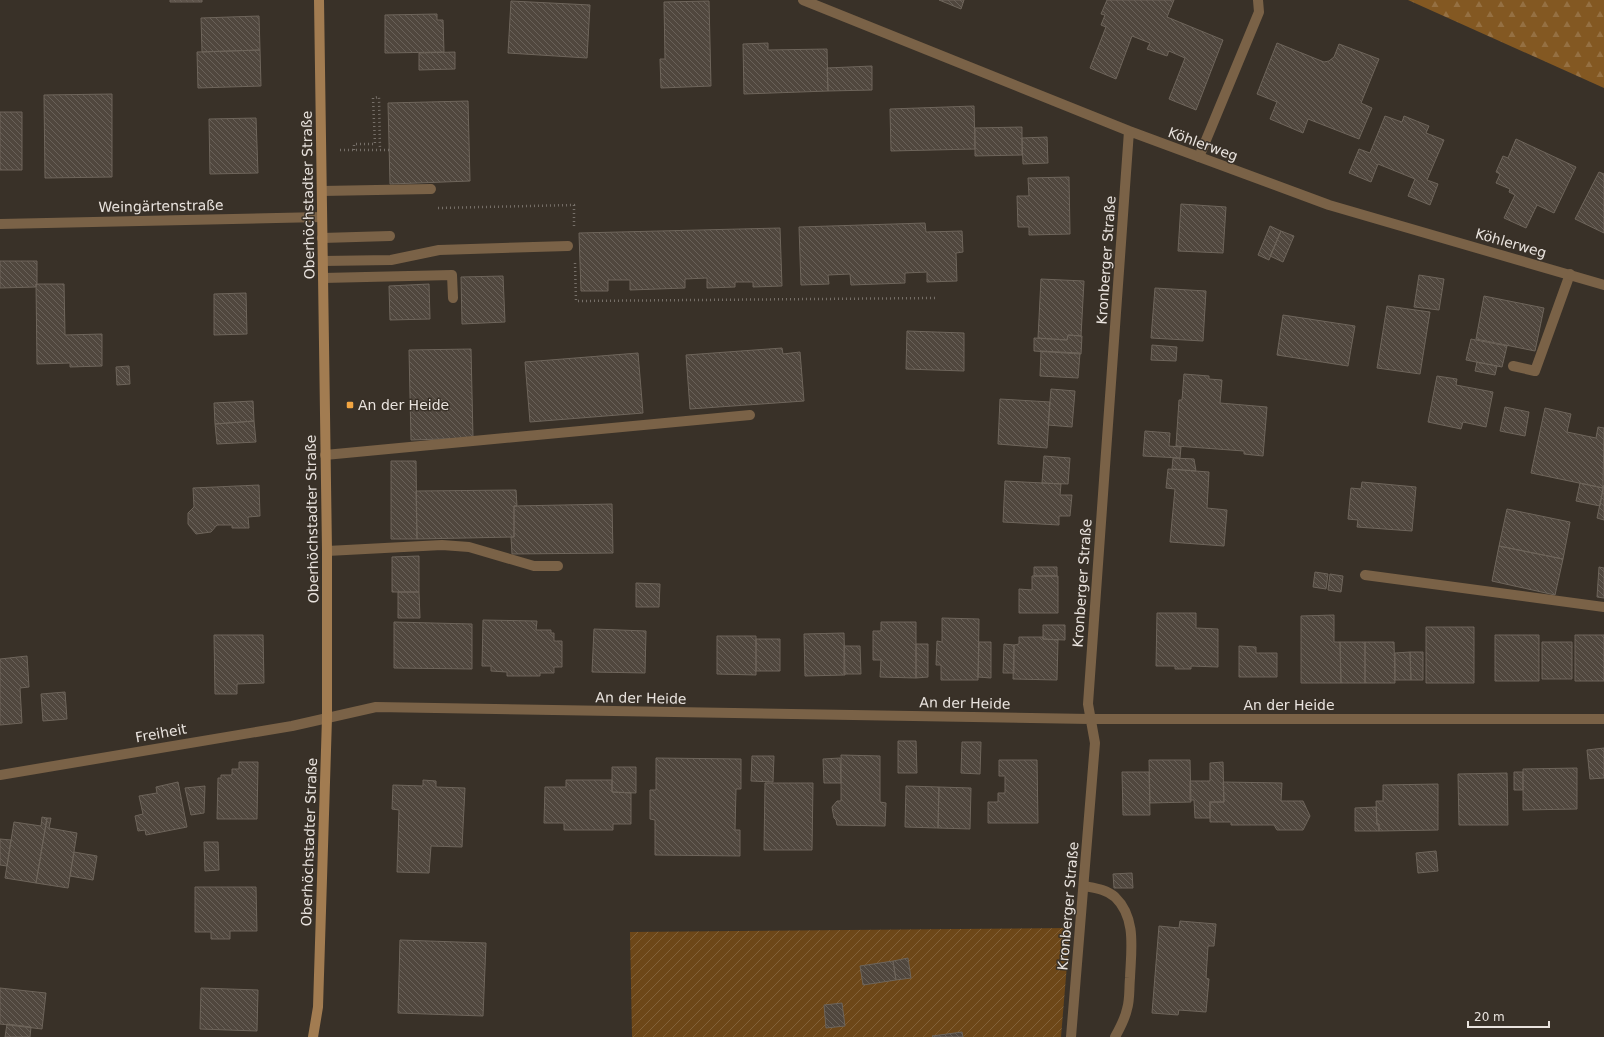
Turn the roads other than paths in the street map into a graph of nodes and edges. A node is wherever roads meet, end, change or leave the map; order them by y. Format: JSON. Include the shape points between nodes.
{"nodes":[{"id":1,"x":319,"y":0,"type":"edge"},
{"id":2,"x":803,"y":0,"type":"edge"},
{"id":3,"x":1258,"y":0,"type":"edge"},
{"id":4,"x":1129,"y":131,"type":"junction"},
{"id":5,"x":1198,"y":157,"type":"junction"},
{"id":6,"x":431,"y":189,"type":"dead end"},
{"id":7,"x":322,"y":191,"type":"junction"},
{"id":8,"x":322,"y":217,"type":"junction"},
{"id":9,"x":0,"y":224,"type":"edge"},
{"id":10,"x":390,"y":236,"type":"dead end"},
{"id":11,"x":322,"y":238,"type":"junction"},
{"id":12,"x":571,"y":245,"type":"road end"},
{"id":13,"x":323,"y":261,"type":"junction"},
{"id":14,"x":1570,"y":274,"type":"junction"},
{"id":15,"x":323,"y":278,"type":"junction"},
{"id":16,"x":1604,"y":285,"type":"edge"},
{"id":17,"x":453,"y":298,"type":"dead end"},
{"id":18,"x":1513,"y":366,"type":"dead end"},
{"id":19,"x":750,"y":415,"type":"dead end"},
{"id":20,"x":325,"y":455,"type":"junction"},
{"id":21,"x":327,"y":551,"type":"junction"},
{"id":22,"x":558,"y":566,"type":"dead end"},
{"id":23,"x":1365,"y":575,"type":"dead end"},
{"id":24,"x":1604,"y":607,"type":"edge"},
{"id":25,"x":327,"y":718,"type":"junction"},
{"id":26,"x":1090,"y":719,"type":"junction"},
{"id":27,"x":1604,"y":719,"type":"edge"},
{"id":28,"x":0,"y":775,"type":"edge"},
{"id":29,"x":1084,"y":886,"type":"junction"},
{"id":30,"x":313,"y":1037,"type":"edge"},
{"id":31,"x":1071,"y":1037,"type":"edge"},
{"id":32,"x":1115,"y":1037,"type":"edge"}],
"edges":[{"from":1,"to":7,"type":"street","name":"Oberhöchstadter Straße"},
{"from":2,"to":4,"type":"street","name":"Köhlerweg"},
{"from":3,"to":5,"type":"street","via":[[1259,12]]},
{"from":4,"to":5,"type":"street","name":"Köhlerweg"},
{"from":4,"to":26,"type":"street","name":"Kronberger Straße","via":[[1088,704]]},
{"from":5,"to":14,"type":"street","name":"Köhlerweg","via":[[1329,205]]},
{"from":6,"to":7,"type":"street"},
{"from":7,"to":8,"type":"street","name":"Oberhöchstadter Straße"},
{"from":8,"to":9,"type":"street","name":"Weingärtenstraße"},
{"from":8,"to":11,"type":"street","name":"Oberhöchstadter Straße"},
{"from":10,"to":11,"type":"street"},
{"from":11,"to":13,"type":"street","name":"Oberhöchstadter Straße"},
{"from":12,"to":13,"type":"street","via":[[439,250],[391,260]]},
{"from":13,"to":15,"type":"street","name":"Oberhöchstadter Straße"},
{"from":14,"to":16,"type":"street","name":"Köhlerweg"},
{"from":14,"to":18,"type":"street","via":[[1535,371]]},
{"from":15,"to":17,"type":"street","via":[[452,275]]},
{"from":15,"to":20,"type":"street","name":"Oberhöchstadter Straße"},
{"from":19,"to":20,"type":"street"},
{"from":20,"to":21,"type":"street","name":"Oberhöchstadter Straße"},
{"from":21,"to":22,"type":"street","via":[[442,545],[469,547],[534,566]]},
{"from":21,"to":25,"type":"street","name":"Oberhöchstadter Straße"},
{"from":23,"to":24,"type":"street"},
{"from":25,"to":26,"type":"street","name":"An der Heide","via":[[376,707]]},
{"from":25,"to":28,"type":"street","name":"Freiheit"},
{"from":25,"to":30,"type":"street","name":"Oberhöchstadter Straße","via":[[318,1007]]},
{"from":26,"to":27,"type":"street","name":"An der Heide"},
{"from":26,"to":29,"type":"street","name":"Kronberger Straße","via":[[1095,743]]},
{"from":29,"to":31,"type":"street","name":"Kronberger Straße"},
{"from":29,"to":32,"type":"street","via":[[1104,890],[1114,896],[1122,905],[1132,931],[1128,1008]]}]}
